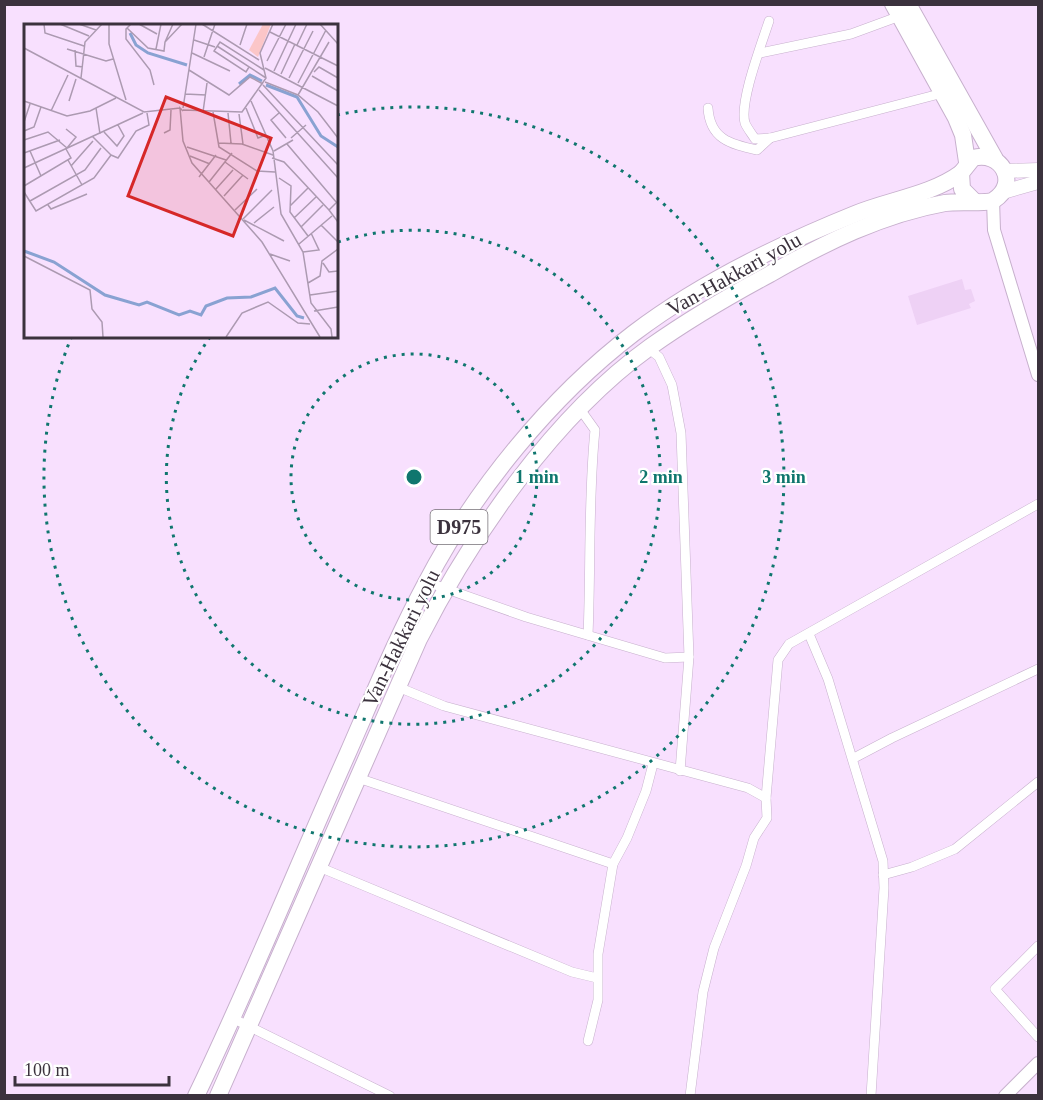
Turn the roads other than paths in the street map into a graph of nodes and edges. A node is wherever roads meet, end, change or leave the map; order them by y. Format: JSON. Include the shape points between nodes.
{"nodes":[{"id":1,"x":900,"y":8,"type":"edge"},
{"id":2,"x":769,"y":21,"type":"dead end"},
{"id":3,"x":760,"y":53,"type":"junction"},
{"id":4,"x":943,"y":93,"type":"junction"},
{"id":5,"x":708,"y":108,"type":"dead end"},
{"id":6,"x":770,"y":138,"type":"junction"},
{"id":7,"x":1000,"y":165,"type":"junction"},
{"id":8,"x":964,"y":168,"type":"junction"},
{"id":9,"x":1038,"y":170,"type":"edge"},
{"id":10,"x":1038,"y":182,"type":"edge"},
{"id":11,"x":998,"y":196,"type":"junction"},
{"id":12,"x":973,"y":200,"type":"junction"},
{"id":13,"x":994,"y":230,"type":"junction"},
{"id":14,"x":788,"y":242,"type":"junction"},
{"id":15,"x":798,"y":258,"type":"junction"},
{"id":16,"x":648,"y":348,"type":"junction"},
{"id":17,"x":1038,"y":375,"type":"edge"},
{"id":18,"x":580,"y":409,"type":"junction"},
{"id":19,"x":492,"y":479,"type":"junction"},
{"id":20,"x":511,"y":492,"type":"junction"},
{"id":21,"x":1038,"y":504,"type":"edge"},
{"id":22,"x":427,"y":582,"type":"junction"},
{"id":23,"x":445,"y":587,"type":"junction"},
{"id":24,"x":809,"y":634,"type":"junction"},
{"id":25,"x":588,"y":636,"type":"junction"},
{"id":26,"x":689,"y":657,"type":"junction"},
{"id":27,"x":1038,"y":669,"type":"edge"},
{"id":28,"x":398,"y":687,"type":"junction"},
{"id":29,"x":854,"y":758,"type":"junction"},
{"id":30,"x":653,"y":764,"type":"junction"},
{"id":31,"x":680,"y":771,"type":"junction"},
{"id":32,"x":358,"y":778,"type":"junction"},
{"id":33,"x":1038,"y":782,"type":"edge"},
{"id":34,"x":766,"y":798,"type":"junction"},
{"id":35,"x":613,"y":864,"type":"junction"},
{"id":36,"x":319,"y":867,"type":"junction"},
{"id":37,"x":883,"y":875,"type":"junction"},
{"id":38,"x":1038,"y":946,"type":"edge"},
{"id":39,"x":597,"y":978,"type":"junction"},
{"id":40,"x":232,"y":1018,"type":"junction"},
{"id":41,"x":248,"y":1026,"type":"junction"},
{"id":42,"x":1038,"y":1037,"type":"edge"},
{"id":43,"x":588,"y":1041,"type":"dead end"},
{"id":44,"x":1036,"y":1070,"type":"edge"},
{"id":45,"x":196,"y":1095,"type":"edge"},
{"id":46,"x":218,"y":1095,"type":"edge"},
{"id":47,"x":390,"y":1095,"type":"edge"},
{"id":48,"x":690,"y":1095,"type":"edge"},
{"id":49,"x":871,"y":1095,"type":"edge"},
{"id":50,"x":1005,"y":1095,"type":"edge"}],
"edges":[{"from":1,"to":3,"type":"street","via":[[851,34]]},
{"from":1,"to":4,"type":"highway"},
{"from":1,"to":7,"type":"highway"},
{"from":2,"to":3,"type":"street"},
{"from":3,"to":6,"type":"street","via":[[751,78],[745,123],[755,139]]},
{"from":4,"to":6,"type":"street"},
{"from":4,"to":8,"type":"highway","via":[[963,135]]},
{"from":5,"to":6,"type":"street","via":[[709,123],[718,136],[728,141],[757,150]]},
{"from":7,"to":8,"type":"highway","via":[[981,156]]},
{"from":7,"to":9,"type":"main road"},
{"from":7,"to":11,"type":"highway","via":[[1006,185]]},
{"from":8,"to":12,"type":"highway","via":[[962,189]]},
{"from":8,"to":14,"type":"highway","name":"Van-Hakkari yolu","number":"D975","via":[[942,185]]},
{"from":10,"to":11,"type":"main road"},
{"from":11,"to":12,"type":"highway","via":[[980,202]]},
{"from":11,"to":13,"type":"street"},
{"from":12,"to":13,"type":"street"},
{"from":12,"to":15,"type":"highway","number":"D975","via":[[905,213]]},
{"from":13,"to":17,"type":"street"},
{"from":14,"to":15,"type":"highway"},
{"from":14,"to":19,"type":"highway","name":"Van-Hakkari yolu","number":"D975","via":[[694,293],[633,334],[567,394]]},
{"from":15,"to":16,"type":"highway","number":"D975","via":[[705,310]]},
{"from":16,"to":18,"type":"highway","number":"D975"},
{"from":16,"to":26,"type":"street","via":[[659,357],[672,385],[681,433]]},
{"from":18,"to":20,"type":"highway","number":"D975"},
{"from":18,"to":25,"type":"street","via":[[595,430]]},
{"from":19,"to":20,"type":"highway"},
{"from":19,"to":22,"type":"highway","name":"Van-Hakkari yolu","number":"D975"},
{"from":20,"to":23,"type":"highway","number":"D975"},
{"from":21,"to":24,"type":"street"},
{"from":22,"to":23,"type":"street"},
{"from":22,"to":40,"type":"highway","name":"Van-Hakkari yolu","number":"D975","via":[[381,677]]},
{"from":23,"to":25,"type":"street"},
{"from":23,"to":28,"type":"highway","number":"D975"},
{"from":24,"to":29,"type":"street"},
{"from":24,"to":34,"type":"street","via":[[789,644],[778,660]]},
{"from":25,"to":26,"type":"street","via":[[665,658]]},
{"from":26,"to":31,"type":"street"},
{"from":27,"to":29,"type":"street"},
{"from":28,"to":30,"type":"street","via":[[444,706]]},
{"from":28,"to":32,"type":"highway","number":"D975"},
{"from":29,"to":37,"type":"street","via":[[873,821]]},
{"from":30,"to":31,"type":"street"},
{"from":30,"to":35,"type":"street","via":[[631,829]]},
{"from":31,"to":34,"type":"street","via":[[747,788]]},
{"from":32,"to":35,"type":"street"},
{"from":32,"to":36,"type":"highway","number":"D975"},
{"from":33,"to":37,"type":"street","via":[[956,849]]},
{"from":34,"to":48,"type":"street","via":[[767,818],[754,838],[714,948],[703,992]]},
{"from":35,"to":39,"type":"street"},
{"from":36,"to":39,"type":"street","via":[[572,972]]},
{"from":36,"to":41,"type":"highway","number":"D975"},
{"from":37,"to":49,"type":"street"},
{"from":38,"to":42,"type":"street","via":[[995,989]]},
{"from":39,"to":43,"type":"street","via":[[598,1000]]},
{"from":40,"to":41,"type":"street"},
{"from":40,"to":45,"type":"highway","name":"Van-Hakkari yolu","number":"D975"},
{"from":41,"to":46,"type":"highway","number":"D975"},
{"from":41,"to":47,"type":"street"},
{"from":44,"to":50,"type":"street"}]}
